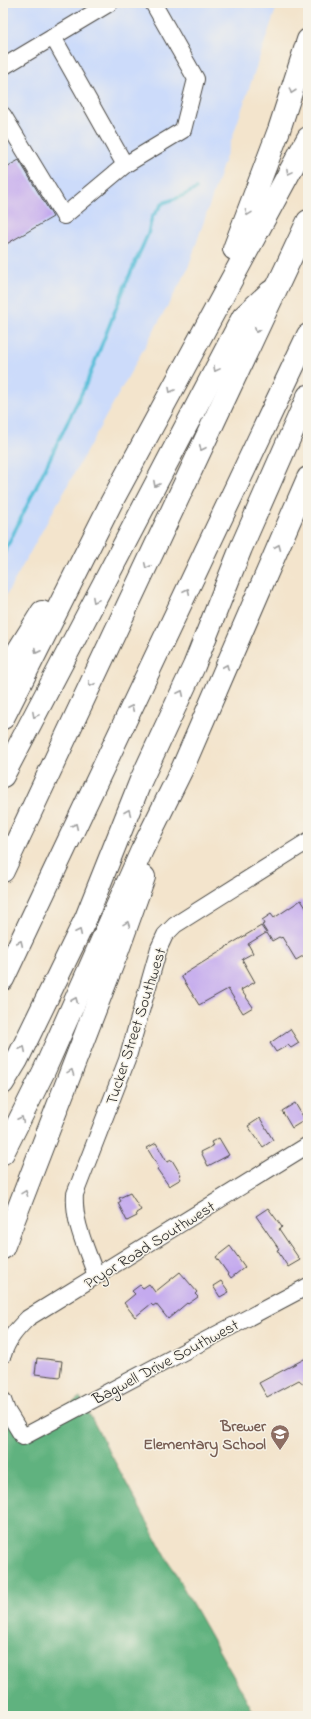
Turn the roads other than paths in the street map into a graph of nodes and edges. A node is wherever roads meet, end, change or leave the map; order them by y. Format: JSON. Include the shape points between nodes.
{"nodes":[{"id":1,"x":110,"y":3,"type":"edge"},
{"id":2,"x":153,"y":3,"type":"edge"},
{"id":3,"x":53,"y":37,"type":"junction"},
{"id":4,"x":308,"y":40,"type":"edge"},
{"id":5,"x":3,"y":67,"type":"edge"},
{"id":6,"x":3,"y":116,"type":"edge"},
{"id":7,"x":308,"y":138,"type":"edge"},
{"id":8,"x":125,"y":165,"type":"junction"},
{"id":9,"x":308,"y":221,"type":"edge"},
{"id":10,"x":279,"y":282,"type":"junction"},
{"id":11,"x":203,"y":330,"type":"junction"},
{"id":12,"x":308,"y":335,"type":"edge"},
{"id":13,"x":308,"y":396,"type":"edge"},
{"id":14,"x":308,"y":478,"type":"edge"},
{"id":15,"x":111,"y":503,"type":"junction"},
{"id":16,"x":3,"y":675,"type":"edge"},
{"id":17,"x":3,"y":718,"type":"edge"},
{"id":18,"x":183,"y":767,"type":"junction"},
{"id":19,"x":3,"y":776,"type":"edge"},
{"id":20,"x":308,"y":840,"type":"edge"},
{"id":21,"x":3,"y":871,"type":"edge"},
{"id":22,"x":3,"y":978,"type":"edge"},
{"id":23,"x":3,"y":1083,"type":"edge"},
{"id":24,"x":308,"y":1145,"type":"edge"},
{"id":25,"x":3,"y":1153,"type":"edge"},
{"id":26,"x":3,"y":1248,"type":"edge"},
{"id":27,"x":96,"y":1276,"type":"junction"},
{"id":28,"x":308,"y":1286,"type":"edge"},
{"id":29,"x":3,"y":1355,"type":"edge"},
{"id":30,"x":3,"y":1400,"type":"edge"}],
"edges":[{"from":1,"to":3,"type":"street"},
{"from":2,"to":8,"type":"street","via":[[196,79],[183,130]]},
{"from":3,"to":5,"type":"street"},
{"from":3,"to":8,"type":"street"},
{"from":4,"to":11,"type":"highway","one_way":true,"via":[[277,137]]},
{"from":6,"to":8,"type":"street","via":[[64,216]]},
{"from":7,"to":11,"type":"highway","one_way":true},
{"from":9,"to":10,"type":"highway"},
{"from":10,"to":19,"type":"highway","one_way":true,"via":[[243,317]]},
{"from":10,"to":21,"type":"highway","one_way":true},
{"from":11,"to":15,"type":"highway","one_way":true},
{"from":22,"to":12,"type":"highway","one_way":true},
{"from":23,"to":13,"type":"highway","one_way":true,"via":[[17,1060],[86,918],[141,780],[194,666]]},
{"from":18,"to":14,"type":"highway","one_way":true},
{"from":15,"to":16,"type":"highway"},
{"from":15,"to":17,"type":"highway","one_way":true},
{"from":25,"to":18,"type":"highway","one_way":true,"via":[[44,1071],[142,850]]},
{"from":26,"to":18,"type":"highway","one_way":true,"via":[[118,950]]},
{"from":20,"to":27,"type":"street","name":"Tucker Street Southwest","via":[[175,925],[159,948],[127,1060],[75,1194],[76,1220]]},
{"from":24,"to":27,"type":"street","name":"Pryor Road Southwest"},
{"from":27,"to":29,"type":"street","name":"Pryor Road Southwest","via":[[28,1318],[15,1331]]},
{"from":28,"to":30,"type":"street","name":"Bagwell Drive Southwest","via":[[23,1437]]}]}
